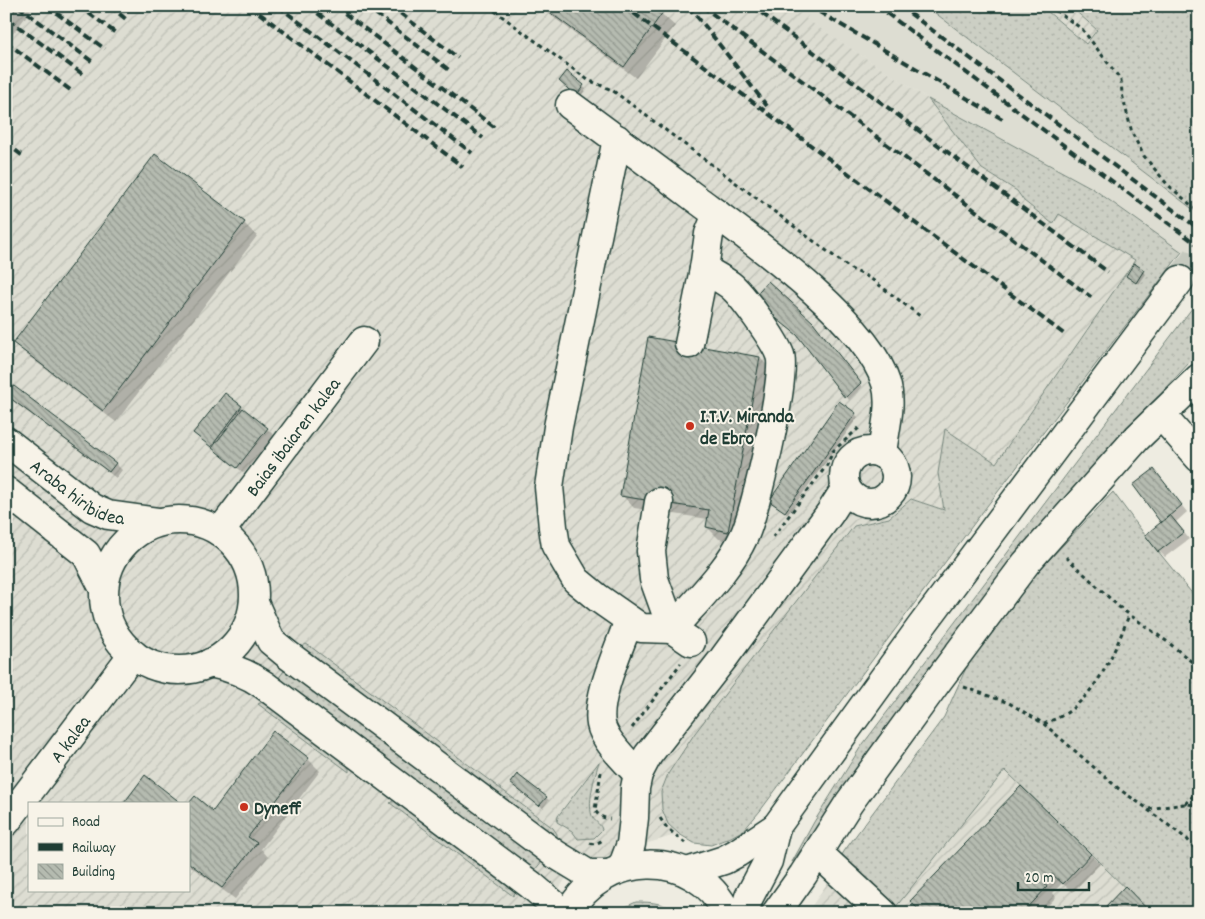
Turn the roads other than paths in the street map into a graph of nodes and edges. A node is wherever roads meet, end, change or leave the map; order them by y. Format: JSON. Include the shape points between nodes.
{"nodes":[{"id":1,"x":570,"y":105,"type":"dead end"},
{"id":2,"x":617,"y":139,"type":"junction"},
{"id":3,"x":717,"y":214,"type":"junction"},
{"id":4,"x":704,"y":269,"type":"junction"},
{"id":5,"x":1180,"y":280,"type":"tunnel mouth"},
{"id":6,"x":364,"y":341,"type":"dead end"},
{"id":7,"x":689,"y":344,"type":"dead end"},
{"id":8,"x":1199,"y":378,"type":"edge"},
{"id":9,"x":1161,"y":415,"type":"junction"},
{"id":10,"x":6,"y":441,"type":"edge"},
{"id":11,"x":879,"y":447,"type":"junction"},
{"id":12,"x":1199,"y":458,"type":"edge"},
{"id":13,"x":6,"y":491,"type":"edge"},
{"id":14,"x":854,"y":495,"type":"junction"},
{"id":15,"x":659,"y":502,"type":"dead end"},
{"id":16,"x":159,"y":522,"type":"junction"},
{"id":17,"x":220,"y":532,"type":"junction"},
{"id":18,"x":103,"y":587,"type":"junction"},
{"id":19,"x":254,"y":603,"type":"junction"},
{"id":20,"x":629,"y":620,"type":"junction"},
{"id":21,"x":682,"y":635,"type":"junction"},
{"id":22,"x":132,"y":654,"type":"junction"},
{"id":23,"x":210,"y":663,"type":"junction"},
{"id":24,"x":638,"y":774,"type":"junction"},
{"id":25,"x":634,"y":818,"type":"junction"},
{"id":26,"x":6,"y":822,"type":"edge"},
{"id":27,"x":776,"y":827,"type":"junction"},
{"id":28,"x":818,"y":853,"type":"junction"},
{"id":29,"x":614,"y":871,"type":"junction"},
{"id":30,"x":682,"y":871,"type":"junction"},
{"id":31,"x":559,"y":913,"type":"edge"},
{"id":32,"x":570,"y":913,"type":"edge"},
{"id":33,"x":727,"y":913,"type":"edge"},
{"id":34,"x":744,"y":913,"type":"edge"},
{"id":35,"x":776,"y":913,"type":"edge"},
{"id":36,"x":882,"y":913,"type":"edge"}],
"edges":[{"from":1,"to":2,"type":"street"},
{"from":2,"to":3,"type":"street"},
{"from":2,"to":20,"type":"street","via":[[549,487],[556,546],[576,580]]},
{"from":3,"to":4,"type":"street","via":[[709,234]]},
{"from":3,"to":11,"type":"street","via":[[821,298],[852,329],[878,363],[887,384],[889,408]]},
{"from":4,"to":7,"type":"street"},
{"from":4,"to":21,"type":"street","via":[[731,286],[773,341],[781,357],[780,382],[756,500],[745,536]]},
{"from":5,"to":27,"type":"street"},
{"from":6,"to":17,"type":"street","name":"Baias ibaiaren kalea"},
{"from":8,"to":9,"type":"street"},
{"from":9,"to":12,"type":"street"},
{"from":9,"to":28,"type":"street","via":[[1026,563],[850,803]]},
{"from":10,"to":16,"type":"street","name":"Araba hiribidea","via":[[92,508],[108,515]]},
{"from":11,"to":14,"type":"street","via":[[857,454],[847,465],[844,481]]},
{"from":11,"to":14,"type":"street","via":[[896,474],[892,491],[886,498],[870,504]]},
{"from":13,"to":18,"type":"street","via":[[86,554]]},
{"from":14,"to":24,"type":"street","via":[[830,513],[648,756]]},
{"from":15,"to":21,"type":"street","via":[[651,551],[654,579]]},
{"from":16,"to":17,"type":"street","via":[[179,519],[199,522]]},
{"from":16,"to":18,"type":"street","via":[[138,531],[121,545],[109,565]]},
{"from":17,"to":19,"type":"street","via":[[237,547],[248,564]]},
{"from":18,"to":22,"type":"street","via":[[105,612],[115,636]]},
{"from":19,"to":23,"type":"street","via":[[247,628],[231,649]]},
{"from":19,"to":29,"type":"street","via":[[271,641],[288,655],[556,854],[588,874]]},
{"from":20,"to":21,"type":"street","via":[[640,628]]},
{"from":20,"to":24,"type":"street","via":[[602,698],[601,725],[612,746]]},
{"from":22,"to":23,"type":"street","via":[[150,665],[170,670],[191,670]]},
{"from":22,"to":26,"type":"street","name":"A kalea"},
{"from":23,"to":31,"type":"street","via":[[229,666],[264,684],[531,885]]},
{"from":24,"to":25,"type":"street"},
{"from":25,"to":29,"type":"street","via":[[631,844]]},
{"from":25,"to":30,"type":"street","via":[[653,844]]},
{"from":27,"to":30,"type":"street","via":[[724,860]]},
{"from":27,"to":34,"type":"street","via":[[768,860]]},
{"from":28,"to":35,"type":"street"},
{"from":28,"to":36,"type":"street"},
{"from":29,"to":30,"type":"street","via":[[650,864]]},
{"from":29,"to":32,"type":"street","via":[[589,886]]},
{"from":30,"to":33,"type":"street","via":[[710,889]]}]}
